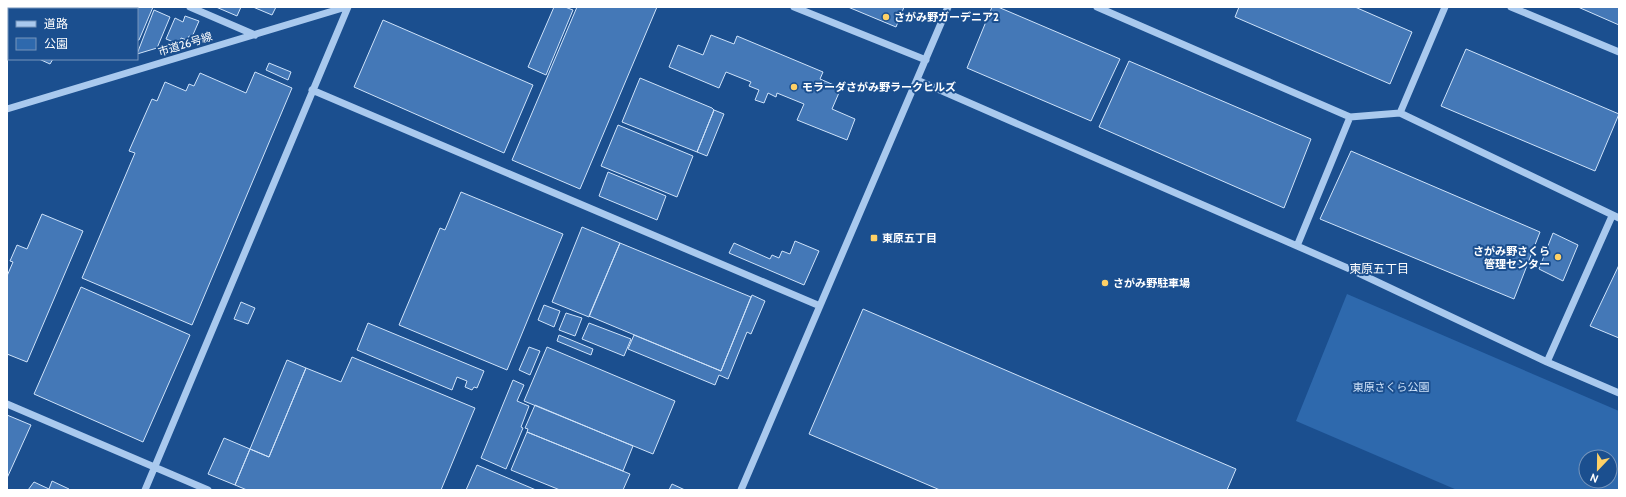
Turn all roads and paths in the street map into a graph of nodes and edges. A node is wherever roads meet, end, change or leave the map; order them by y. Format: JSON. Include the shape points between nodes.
{"nodes":[{"id":1,"x":190,"y":7,"type":"edge"},
{"id":2,"x":347,"y":7,"type":"edge"},
{"id":3,"x":794,"y":7,"type":"edge"},
{"id":4,"x":948,"y":7,"type":"edge"},
{"id":5,"x":1097,"y":7,"type":"edge"},
{"id":6,"x":1445,"y":7,"type":"edge"},
{"id":7,"x":1511,"y":7,"type":"edge"},
{"id":8,"x":255,"y":35,"type":"junction"},
{"id":9,"x":1619,"y":52,"type":"edge"},
{"id":10,"x":926,"y":60,"type":"junction"},
{"id":11,"x":916,"y":80,"type":"junction"},
{"id":12,"x":312,"y":90,"type":"junction"},
{"id":13,"x":7,"y":109,"type":"edge"},
{"id":14,"x":1400,"y":112,"type":"junction"},
{"id":15,"x":1350,"y":117,"type":"junction"},
{"id":16,"x":1615,"y":217,"type":"edge"},
{"id":17,"x":1297,"y":246,"type":"junction"},
{"id":18,"x":820,"y":306,"type":"junction"},
{"id":19,"x":1547,"y":362,"type":"junction"},
{"id":20,"x":1619,"y":393,"type":"edge"},
{"id":21,"x":7,"y":404,"type":"edge"},
{"id":22,"x":155,"y":467,"type":"junction"},
{"id":23,"x":145,"y":490,"type":"edge"},
{"id":24,"x":208,"y":490,"type":"edge"},
{"id":25,"x":740,"y":490,"type":"edge"}],
"edges":[{"from":1,"to":8,"type":"street"},
{"from":2,"to":8,"type":"street","name":"市道26号線"},
{"from":2,"to":12,"type":"street"},
{"from":3,"to":10,"type":"street"},
{"from":4,"to":10,"type":"street"},
{"from":5,"to":15,"type":"street"},
{"from":6,"to":14,"type":"street"},
{"from":7,"to":9,"type":"street"},
{"from":8,"to":13,"type":"street","name":"市道26号線"},
{"from":10,"to":11,"type":"street"},
{"from":11,"to":17,"type":"street"},
{"from":11,"to":18,"type":"street"},
{"from":12,"to":18,"type":"street"},
{"from":12,"to":22,"type":"street"},
{"from":14,"to":15,"type":"street"},
{"from":14,"to":16,"type":"street"},
{"from":15,"to":17,"type":"street"},
{"from":16,"to":19,"type":"street"},
{"from":17,"to":19,"type":"street"},
{"from":18,"to":25,"type":"street"},
{"from":19,"to":20,"type":"street"},
{"from":21,"to":22,"type":"street"},
{"from":22,"to":23,"type":"street"},
{"from":22,"to":24,"type":"street"}]}
